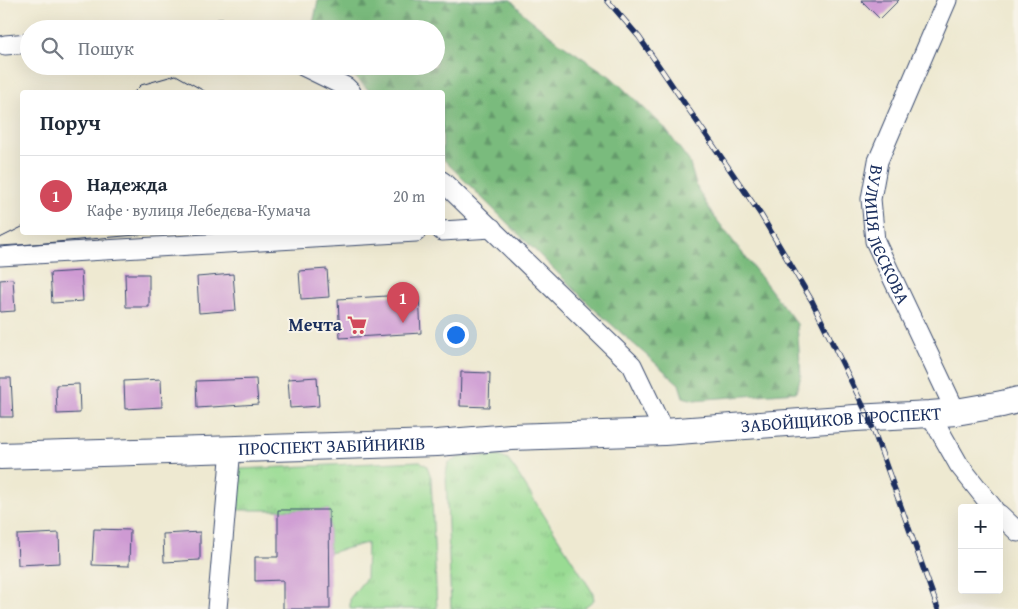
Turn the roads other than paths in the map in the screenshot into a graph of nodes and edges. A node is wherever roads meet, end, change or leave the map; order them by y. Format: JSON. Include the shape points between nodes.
{"nodes":[{"id":1,"x":939,"y":5,"type":"edge"},
{"id":2,"x":20,"y":44,"type":"edge"},
{"id":3,"x":5,"y":45,"type":"dead end"},
{"id":4,"x":321,"y":75,"type":"edge"},
{"id":5,"x":349,"y":90,"type":"edge"},
{"id":6,"x":445,"y":184,"type":"edge"},
{"id":7,"x":492,"y":228,"type":"junction"},
{"id":8,"x":445,"y":231,"type":"edge"},
{"id":9,"x":364,"y":235,"type":"edge"},
{"id":10,"x":0,"y":256,"type":"edge"},
{"id":11,"x":1018,"y":400,"type":"edge"},
{"id":12,"x":956,"y":412,"type":"junction"},
{"id":13,"x":930,"y":414,"type":"junction"},
{"id":14,"x":664,"y":432,"type":"junction"},
{"id":15,"x":231,"y":448,"type":"junction"},
{"id":16,"x":0,"y":456,"type":"edge"},
{"id":17,"x":990,"y":504,"type":"edge"},
{"id":18,"x":1003,"y":518,"type":"edge"},
{"id":19,"x":1018,"y":532,"type":"edge"},
{"id":20,"x":217,"y":609,"type":"edge"}],
"edges":[{"from":1,"to":12,"type":"street","name":"ВУЛИЦЯ ЛЄСКОВА","via":[[878,161],[871,199],[875,241]]},
{"from":2,"to":3,"type":"street"},
{"from":4,"to":5,"type":"street"},
{"from":6,"to":7,"type":"street"},
{"from":7,"to":8,"type":"street"},
{"from":7,"to":14,"type":"street","via":[[632,364]]},
{"from":9,"to":10,"type":"street"},
{"from":11,"to":12,"type":"main road","name":"ЗАБОЙЩИКОВ ПРОСПЕКТ"},
{"from":12,"to":13,"type":"main road","name":"ЗАБОЙЩИКОВ ПРОСПЕКТ"},
{"from":13,"to":14,"type":"main road","name":"ЗАБОЙЩИКОВ ПРОСПЕКТ"},
{"from":13,"to":17,"type":"street","via":[[959,465]]},
{"from":14,"to":15,"type":"main road","name":"ПРОСПЕКТ ЗАБІЙНИКІВ","via":[[436,443]]},
{"from":15,"to":16,"type":"main road","name":"ПРОСПЕКТ ЗАБІЙНИКІВ"},
{"from":15,"to":20,"type":"street"},
{"from":18,"to":19,"type":"street"}]}
